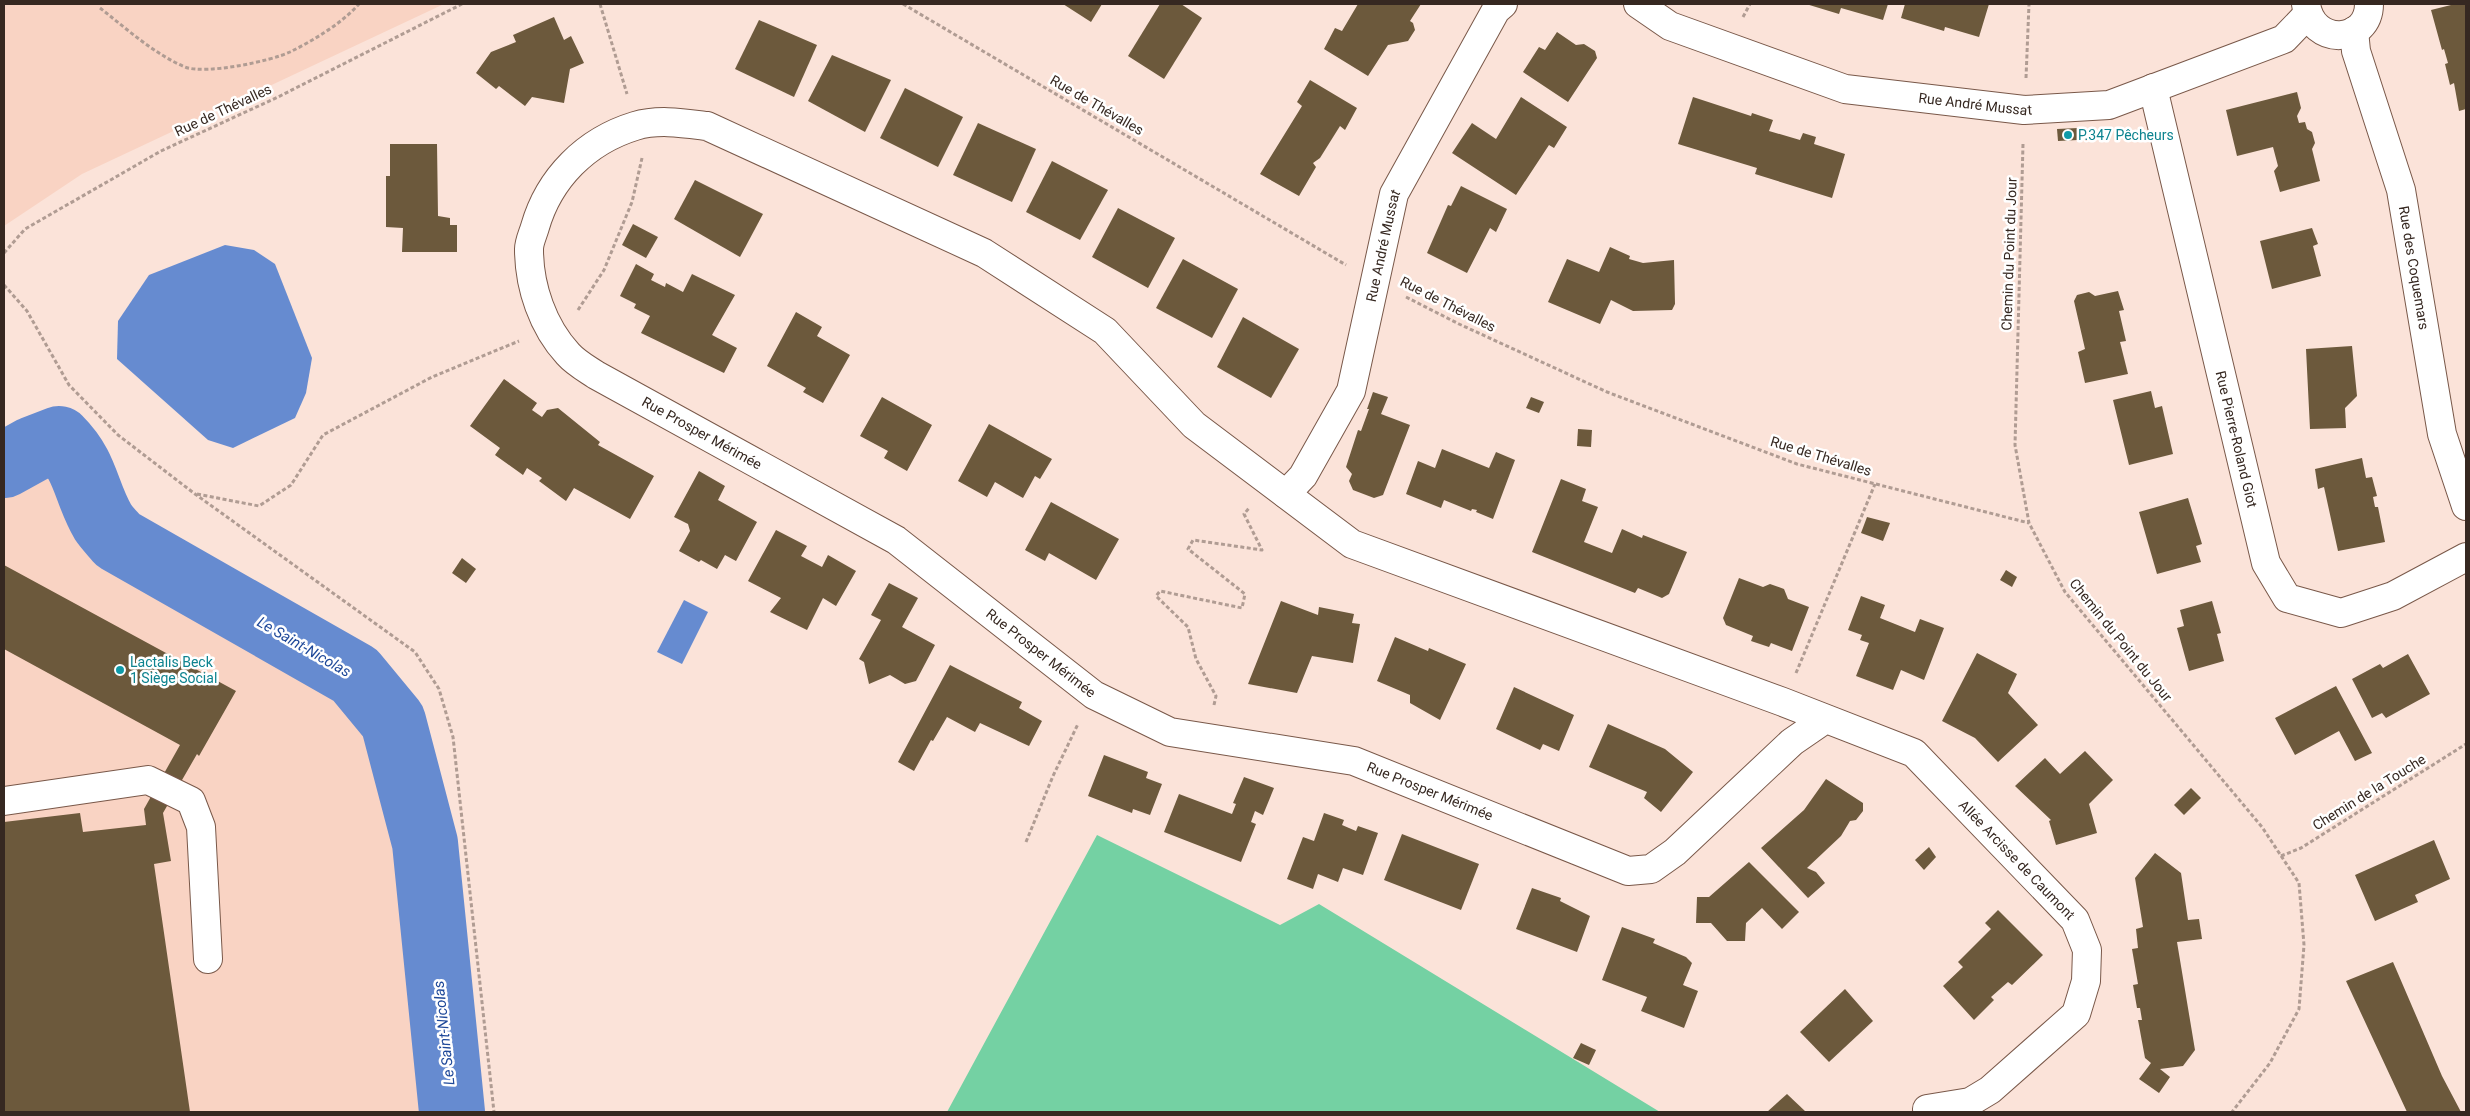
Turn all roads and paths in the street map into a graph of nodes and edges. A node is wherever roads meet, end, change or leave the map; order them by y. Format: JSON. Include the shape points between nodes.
{"nodes":[{"id":1,"x":358,"y":4,"type":"edge"},
{"id":2,"x":462,"y":4,"type":"edge"},
{"id":3,"x":600,"y":4,"type":"edge"},
{"id":4,"x":903,"y":4,"type":"edge"},
{"id":5,"x":1503,"y":4,"type":"edge"},
{"id":6,"x":1638,"y":4,"type":"edge"},
{"id":7,"x":2029,"y":4,"type":"edge"},
{"id":8,"x":2369,"y":4,"type":"edge"},
{"id":9,"x":100,"y":8,"type":"dead end"},
{"id":10,"x":2307,"y":9,"type":"edge"},
{"id":11,"x":2354,"y":31,"type":"junction"},
{"id":12,"x":2153,"y":88,"type":"junction"},
{"id":13,"x":2024,"y":110,"type":"junction"},
{"id":14,"x":636,"y":126,"type":"junction"},
{"id":15,"x":4,"y":253,"type":"edge"},
{"id":16,"x":1377,"y":281,"type":"junction"},
{"id":17,"x":4,"y":285,"type":"edge"},
{"id":18,"x":550,"y":329,"type":"junction"},
{"id":19,"x":1875,"y":484,"type":"junction"},
{"id":20,"x":195,"y":494,"type":"junction"},
{"id":21,"x":1286,"y":494,"type":"junction"},
{"id":22,"x":1252,"y":504,"type":"dead end"},
{"id":23,"x":2466,"y":506,"type":"edge"},
{"id":24,"x":2028,"y":524,"type":"junction"},
{"id":25,"x":2466,"y":557,"type":"edge"},
{"id":26,"x":1783,"y":702,"type":"junction"},
{"id":27,"x":1214,"y":706,"type":"dead end"},
{"id":28,"x":1082,"y":716,"type":"dead end"},
{"id":29,"x":1824,"y":720,"type":"junction"},
{"id":30,"x":2466,"y":744,"type":"edge"},
{"id":31,"x":4,"y":801,"type":"edge"},
{"id":32,"x":1026,"y":842,"type":"dead end"},
{"id":33,"x":2281,"y":856,"type":"junction"},
{"id":34,"x":208,"y":959,"type":"dead end"},
{"id":35,"x":1927,"y":1110,"type":"dead end"},
{"id":36,"x":494,"y":1112,"type":"edge"},
{"id":37,"x":2232,"y":1112,"type":"edge"}],
"edges":[{"from":1,"to":9,"type":"path","via":[[346,18],[289,52],[225,69],[188,68],[159,54]]},
{"from":2,"to":15,"type":"path","name":"Rue de Thévalles","via":[[278,97],[161,151],[25,229]]},
{"from":3,"to":14,"type":"path"},
{"from":4,"to":16,"type":"path","name":"Rue de Thévalles"},
{"from":5,"to":16,"type":"street","name":"Rue André Mussat","via":[[1496,10],[1394,194]]},
{"from":6,"to":13,"type":"street","name":"Rue André Mussat","via":[[1670,26],[1845,89]]},
{"from":7,"to":13,"type":"path","name":"Chemin du Point du Jour"},
{"from":8,"to":11,"type":"street","via":[[2365,20]]},
{"from":10,"to":11,"type":"street","via":[[2315,26],[2330,35]]},
{"from":10,"to":12,"type":"street","name":"Rue André Mussat","via":[[2284,39]]},
{"from":11,"to":23,"type":"street","name":"Rue des Coquemars","via":[[2356,51],[2401,190],[2442,434]]},
{"from":12,"to":13,"type":"street","name":"Rue André Mussat","via":[[2109,105]]},
{"from":12,"to":25,"type":"street","name":"Rue Pierre-Roland Giot","via":[[2266,563],[2287,598],[2341,613],[2393,596]]},
{"from":13,"to":24,"type":"path","name":"Chemin du Point du Jour","via":[[2015,445]]},
{"from":14,"to":18,"type":"path","via":[[643,153],[632,202],[604,270],[570,322]]},
{"from":14,"to":18,"type":"street","name":"Rue Prosper Mérimée","via":[[607,137],[582,154],[558,178],[540,208],[529,248],[534,292]]},
{"from":14,"to":21,"type":"street","name":"Rue Prosper Mérimée","via":[[672,122],[707,126],[984,253],[1105,331],[1194,425]]},
{"from":16,"to":19,"type":"path","name":"Rue de Thévalles","via":[[1459,324],[1607,392],[1797,464]]},
{"from":16,"to":21,"type":"street","name":"Rue André Mussat","via":[[1351,391],[1303,476]]},
{"from":17,"to":20,"type":"path","via":[[27,312],[69,385],[118,435]]},
{"from":18,"to":20,"type":"path","via":[[432,377],[323,435],[291,485],[259,506]]},
{"from":18,"to":29,"type":"street","name":"Rue Prosper Mérimée","via":[[569,355],[596,375],[896,540],[1094,695],[1170,732],[1354,761],[1628,871],[1651,869],[1675,852],[1792,742]]},
{"from":19,"to":24,"type":"path","name":"Rue de Thévalles"},
{"from":19,"to":26,"type":"path"},
{"from":20,"to":36,"type":"path","via":[[415,652],[439,689],[452,737]]},
{"from":21,"to":26,"type":"street","name":"Rue Prosper Mérimée","via":[[1352,544]]},
{"from":22,"to":27,"type":"path","via":[[1244,514],[1262,550],[1192,540],[1188,549],[1245,594],[1242,608],[1160,591],[1156,596],[1188,627],[1196,659],[1216,696]]},
{"from":24,"to":33,"type":"path","name":"Chemin du Point du Jour","via":[[2065,592],[2262,827]]},
{"from":26,"to":29,"type":"street","name":"Rue Prosper Mérimée"},
{"from":28,"to":32,"type":"path"},
{"from":29,"to":35,"type":"street","name":"Allée Arcisse de Caumont","via":[[1914,753],[2075,920],[2087,950],[2086,980],[2076,1014],[1990,1090],[1970,1102]]},
{"from":30,"to":33,"type":"path","name":"Chemin de la Touche","via":[[2301,848]]},
{"from":31,"to":34,"type":"street","via":[[148,780],[191,801],[200,827]]},
{"from":33,"to":37,"type":"path","name":"Chemin du Point du Jour","via":[[2299,883],[2304,945],[2299,1009],[2270,1063]]}]}
